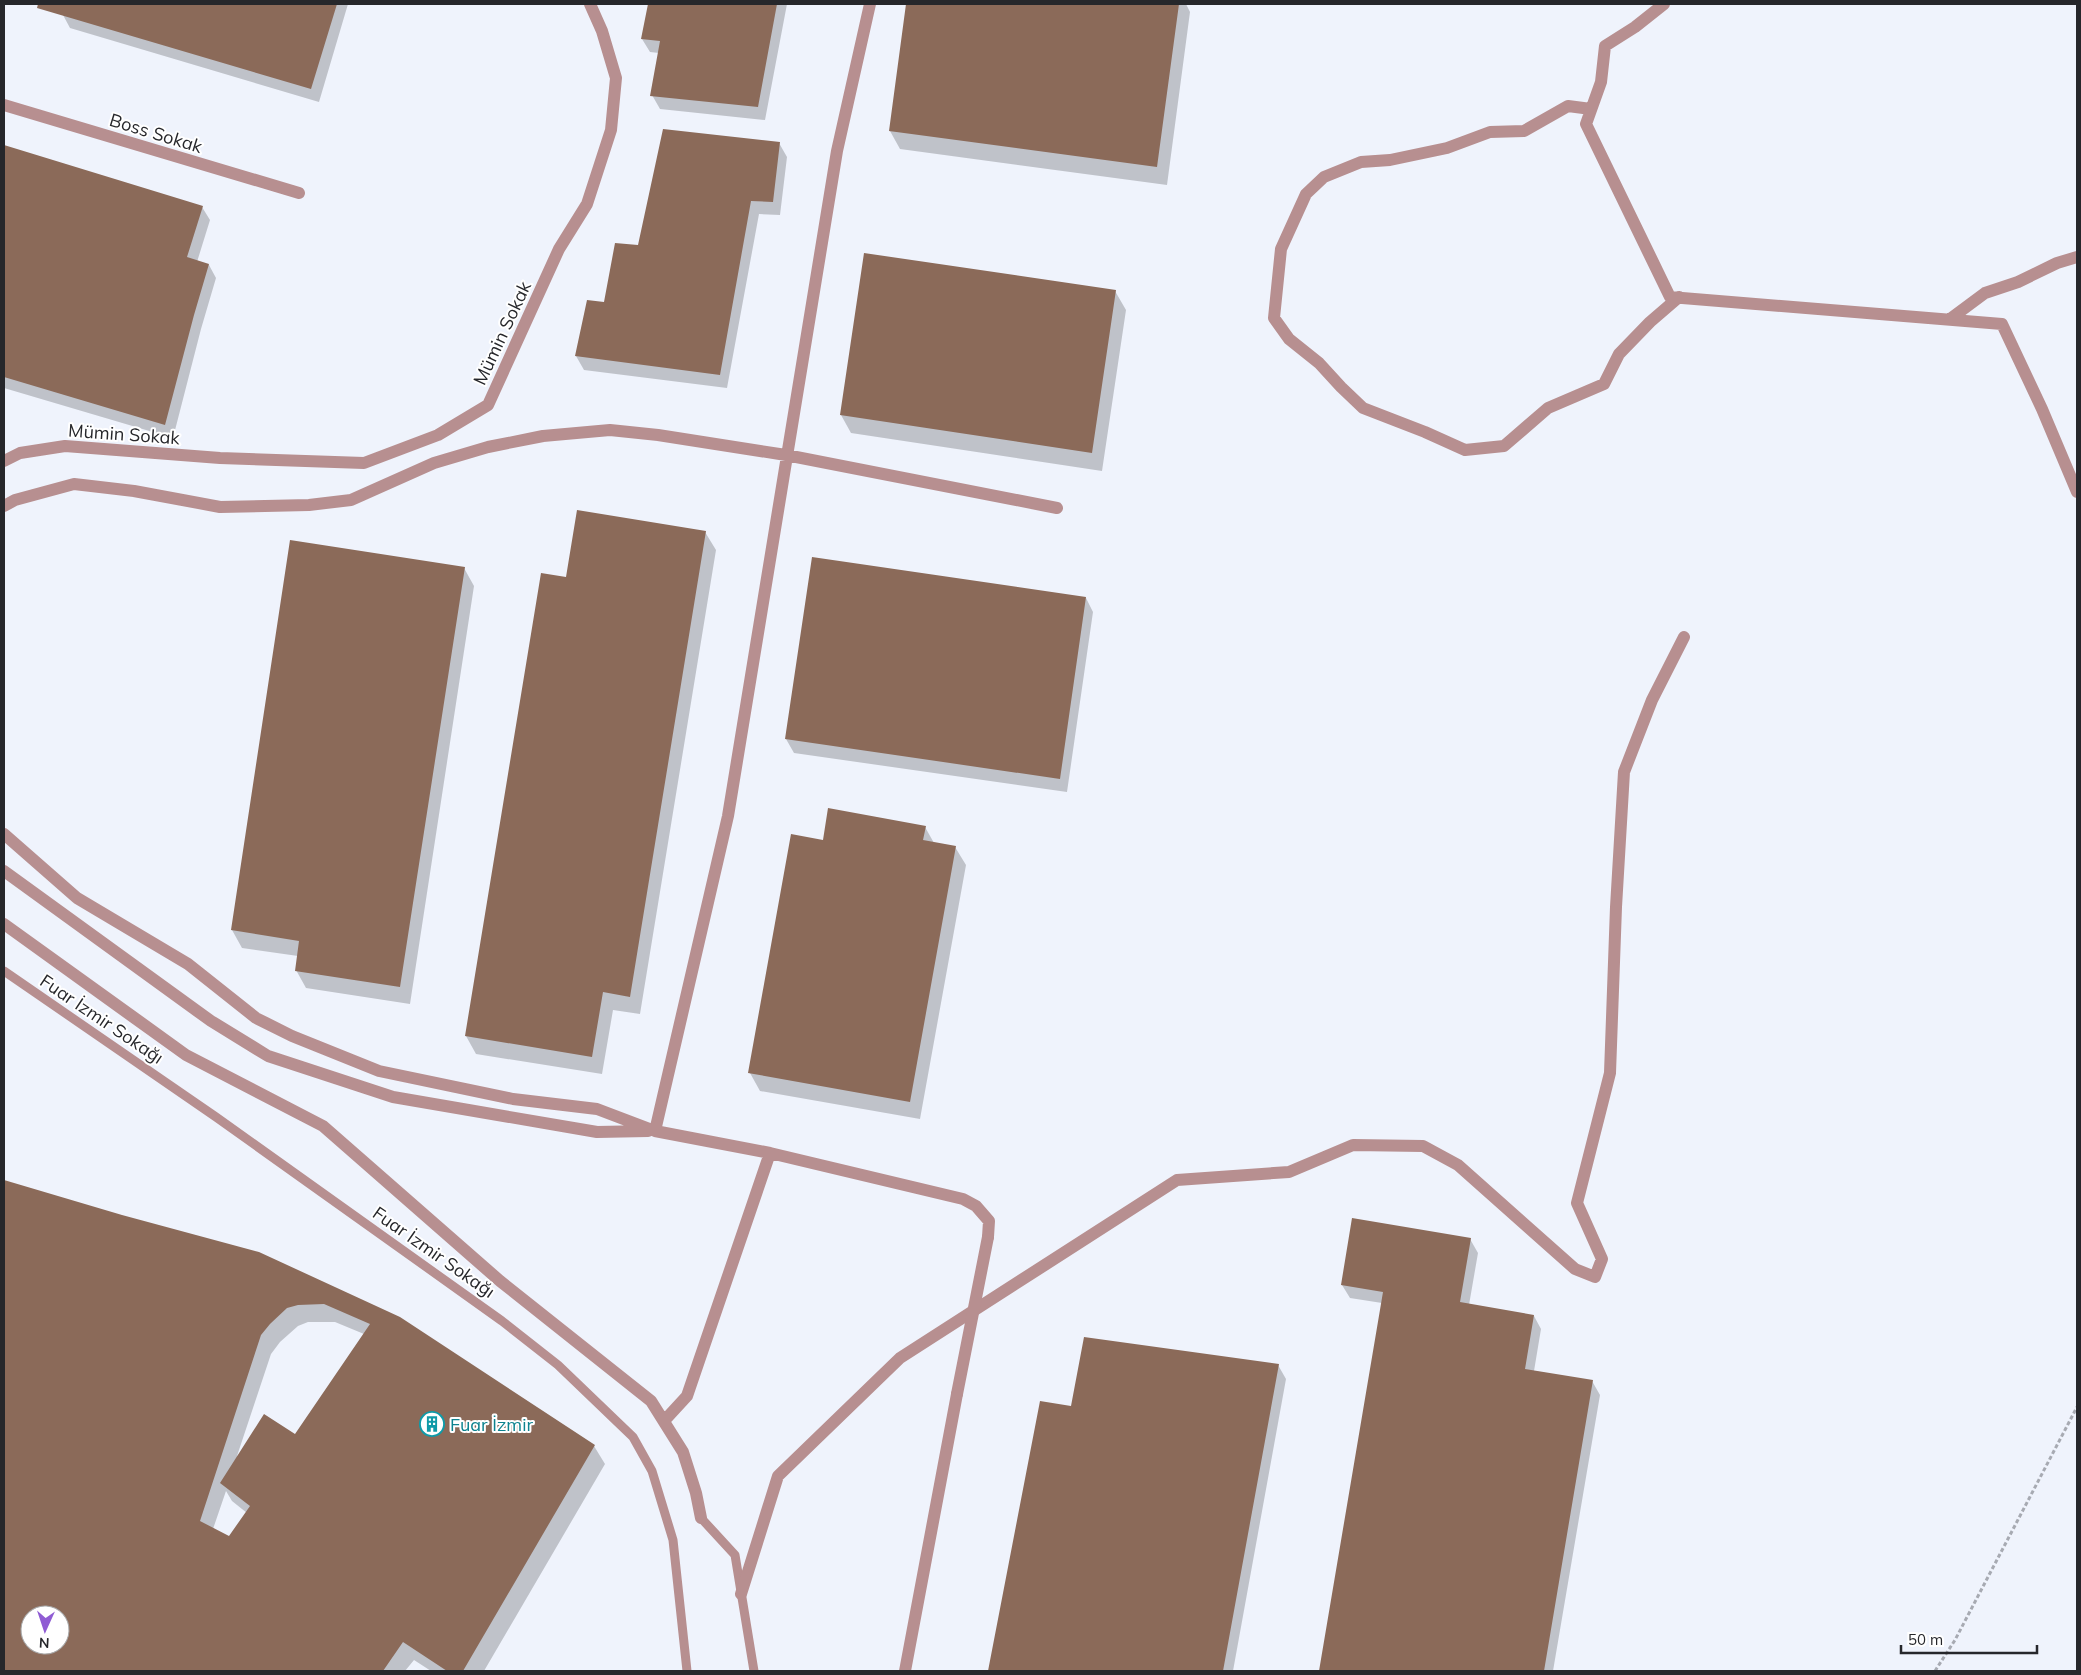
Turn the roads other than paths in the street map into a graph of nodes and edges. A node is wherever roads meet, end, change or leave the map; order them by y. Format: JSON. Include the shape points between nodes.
{"nodes":[{"id":1,"x":590,"y":4,"type":"edge"},
{"id":2,"x":870,"y":4,"type":"edge"},
{"id":3,"x":1664,"y":4,"type":"edge"},
{"id":4,"x":4,"y":105,"type":"edge"},
{"id":5,"x":1591,"y":109,"type":"junction"},
{"id":6,"x":299,"y":193,"type":"dead end"},
{"id":7,"x":2077,"y":257,"type":"edge"},
{"id":8,"x":1679,"y":297,"type":"junction"},
{"id":9,"x":1950,"y":319,"type":"junction"},
{"id":10,"x":786,"y":455,"type":"junction"},
{"id":11,"x":4,"y":462,"type":"edge"},
{"id":12,"x":2077,"y":492,"type":"edge"},
{"id":13,"x":4,"y":506,"type":"edge"},
{"id":14,"x":1056,"y":508,"type":"dead end"},
{"id":15,"x":1684,"y":637,"type":"dead end"},
{"id":16,"x":4,"y":834,"type":"edge"},
{"id":17,"x":4,"y":871,"type":"edge"},
{"id":18,"x":4,"y":924,"type":"edge"},
{"id":19,"x":4,"y":971,"type":"edge"},
{"id":20,"x":655,"y":1131,"type":"junction"},
{"id":21,"x":770,"y":1154,"type":"junction"},
{"id":22,"x":664,"y":1421,"type":"junction"},
{"id":23,"x":702,"y":1518,"type":"joint"},
{"id":24,"x":741,"y":1594,"type":"junction"},
{"id":25,"x":687,"y":1671,"type":"edge"},
{"id":26,"x":754,"y":1671,"type":"edge"},
{"id":27,"x":905,"y":1671,"type":"edge"}],
"edges":[{"from":1,"to":11,"type":"street","name":"Mümin Sokak","via":[[616,78],[611,130],[587,204],[559,249],[488,405],[438,434],[364,463],[220,458],[65,446],[20,453]]},
{"from":2,"to":10,"type":"street","via":[[837,151]]},
{"from":3,"to":5,"type":"street","via":[[1604,46],[1601,82]]},
{"from":4,"to":6,"type":"street","name":"Boss Sokak"},
{"from":5,"to":8,"type":"street","via":[[1586,124],[1670,296]]},
{"from":5,"to":8,"type":"street","via":[[1568,106],[1524,131],[1490,132],[1447,148],[1390,160],[1361,162],[1324,177],[1306,194],[1281,249],[1274,318],[1289,338],[1363,408],[1465,450],[1504,446],[1548,408],[1604,384],[1620,354]]},
{"from":7,"to":9,"type":"street","via":[[1985,293]]},
{"from":8,"to":9,"type":"street"},
{"from":9,"to":12,"type":"street","via":[[2002,324]]},
{"from":10,"to":13,"type":"street","via":[[658,435],[601,430],[543,436],[488,447],[434,463],[351,500],[309,505],[220,507],[74,484]]},
{"from":10,"to":14,"type":"street"},
{"from":10,"to":20,"type":"street","via":[[728,816]]},
{"from":15,"to":24,"type":"street","via":[[1652,700],[1624,772],[1610,1073],[1577,1203],[1602,1259],[1595,1277],[1575,1270],[1458,1165],[1423,1146],[1354,1145],[1289,1172],[1177,1180],[893,1364],[778,1476]]},
{"from":16,"to":20,"type":"street","via":[[77,898],[188,964],[256,1018],[292,1036],[379,1071],[513,1099],[597,1109]]},
{"from":17,"to":20,"type":"street","via":[[211,1021],[268,1056],[393,1097],[597,1132]]},
{"from":18,"to":22,"type":"street","via":[[186,1054],[323,1126],[500,1281],[651,1401]]},
{"from":19,"to":25,"type":"lane","name":"Fuar İzmir Sokağı","via":[[502,1321],[558,1365],[633,1437],[652,1471],[673,1540]]},
{"from":20,"to":21,"type":"street"},
{"from":21,"to":22,"type":"street","via":[[687,1396]]},
{"from":21,"to":27,"type":"street","bridge":true,"via":[[963,1199],[976,1206],[989,1222]]},
{"from":22,"to":23,"type":"street","via":[[683,1452]]},
{"from":23,"to":24,"type":"lane","via":[[735,1555]]},
{"from":24,"to":26,"type":"lane"}]}
